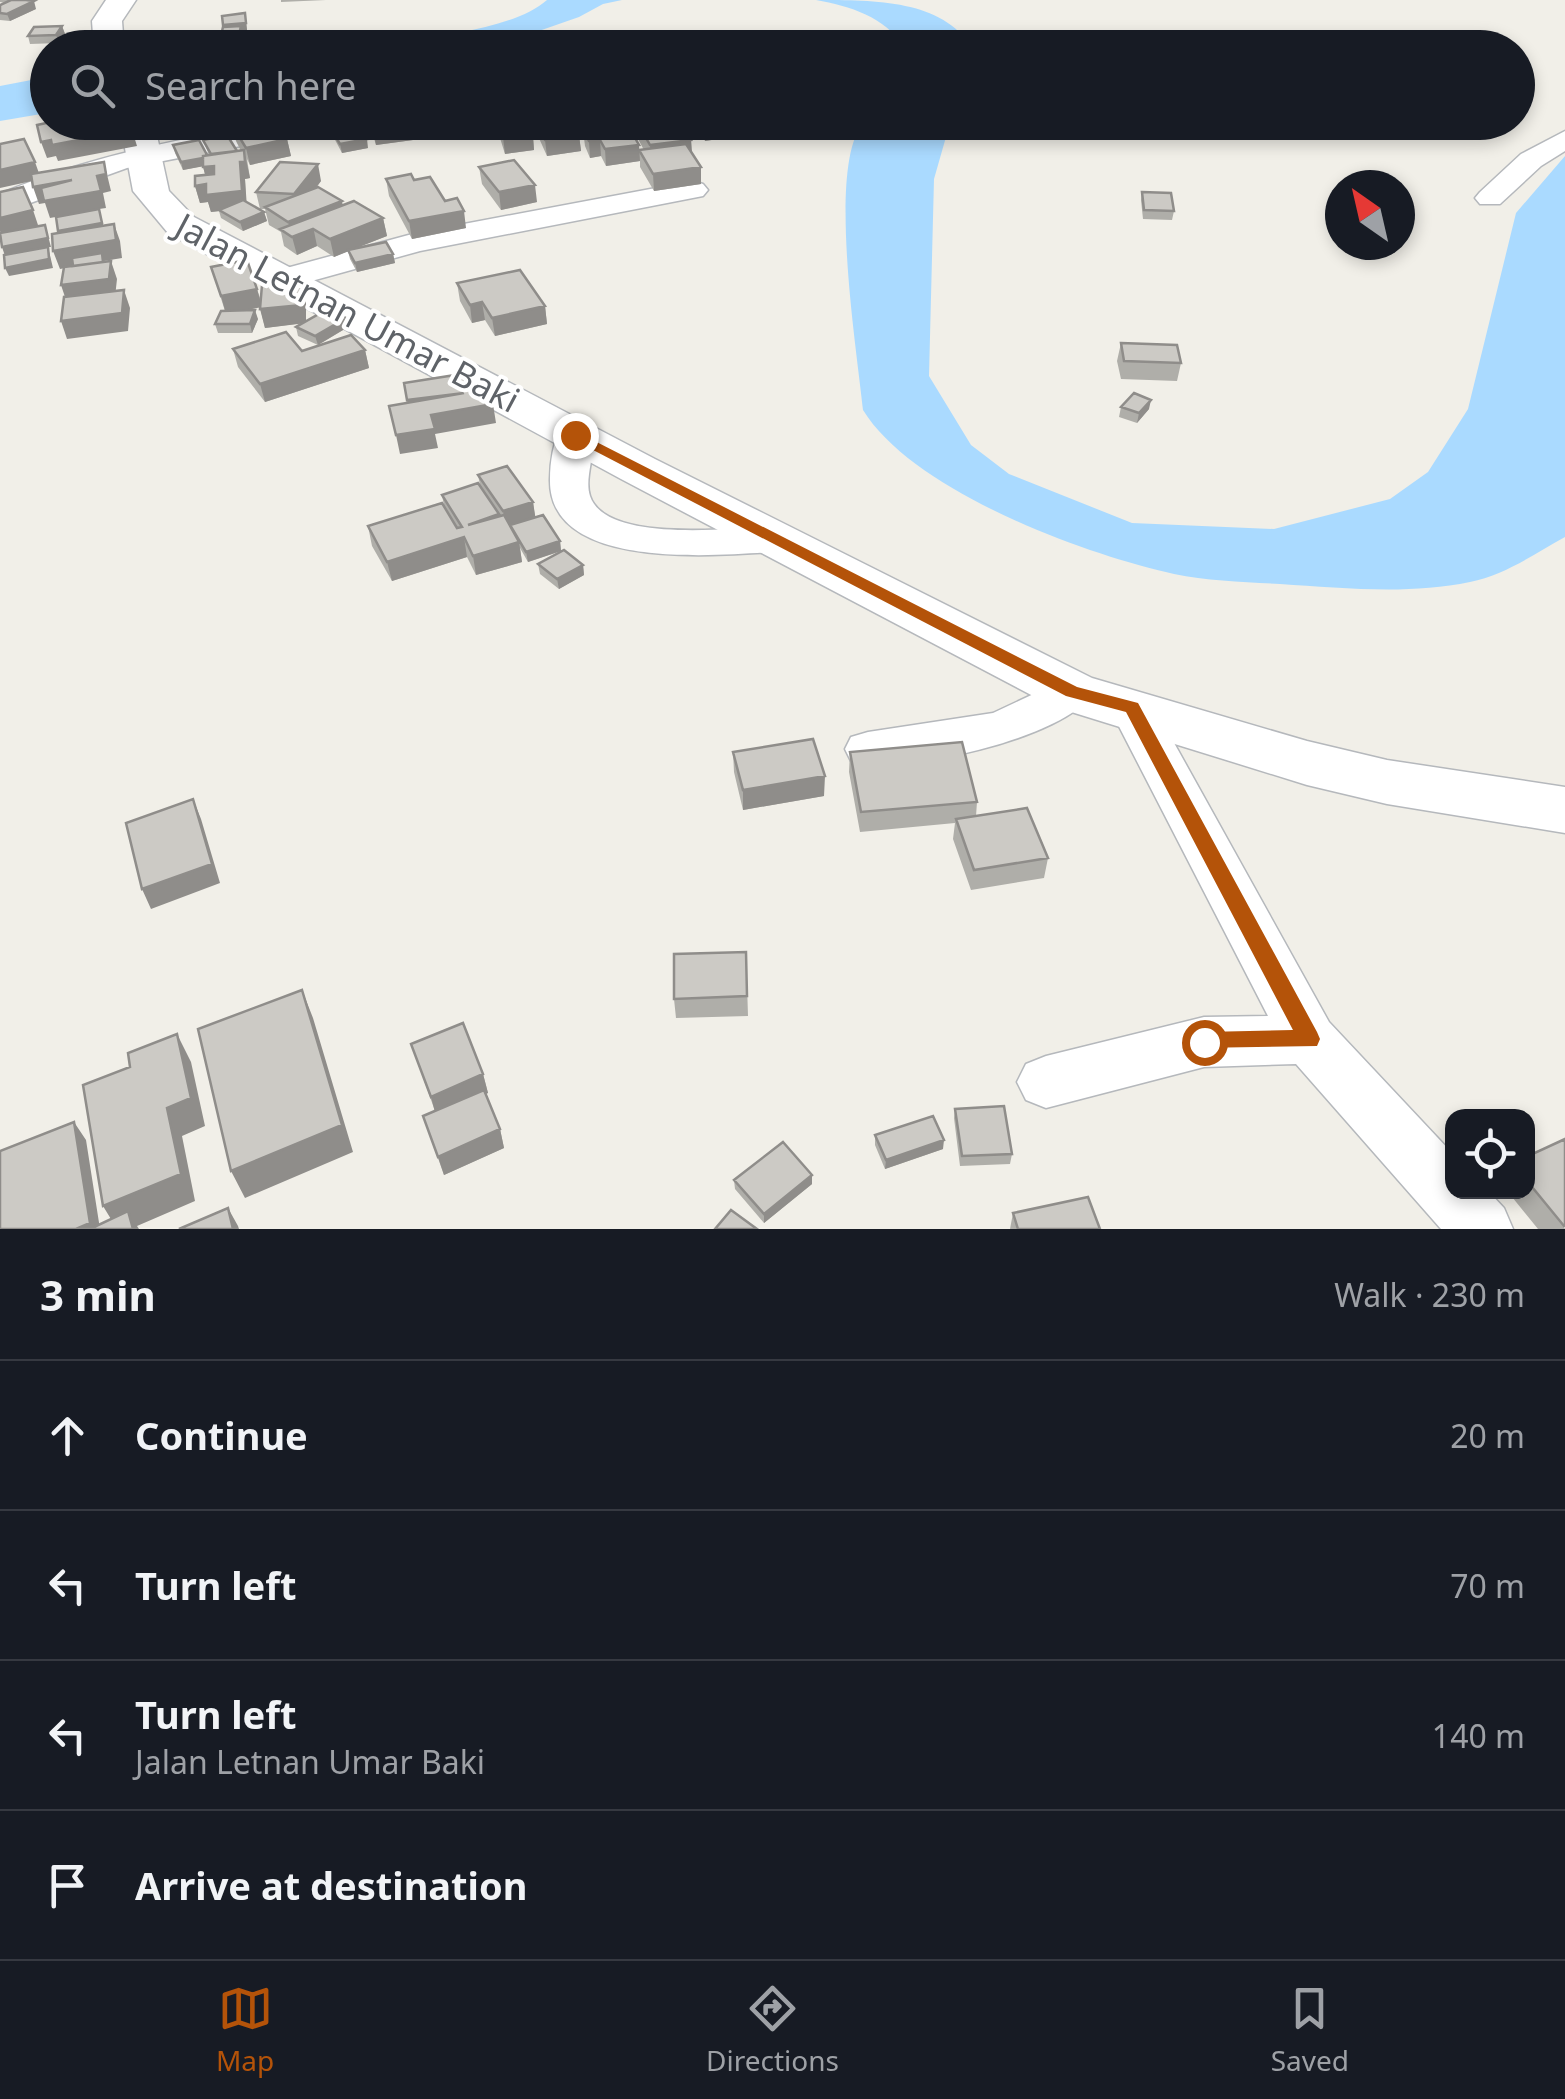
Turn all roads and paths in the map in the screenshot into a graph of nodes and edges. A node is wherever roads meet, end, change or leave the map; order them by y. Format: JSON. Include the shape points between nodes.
{"nodes":[{"id":1,"x":122,"y":0,"type":"edge"},
{"id":2,"x":104,"y":30,"type":"edge"},
{"id":3,"x":140,"y":140,"type":"edge"},
{"id":4,"x":1565,"y":140,"type":"edge"},
{"id":5,"x":693,"y":190,"type":"dead end"},
{"id":6,"x":1490,"y":198,"type":"dead end"},
{"id":7,"x":0,"y":205,"type":"edge"},
{"id":8,"x":279,"y":280,"type":"junction"},
{"id":9,"x":575,"y":435,"type":"junction"},
{"id":10,"x":775,"y":539,"type":"junction"},
{"id":11,"x":1072,"y":692,"type":"junction"},
{"id":12,"x":1132,"y":707,"type":"junction"},
{"id":13,"x":868,"y":749,"type":"edge"},
{"id":14,"x":1565,"y":810,"type":"edge"},
{"id":15,"x":1309,"y":1039,"type":"junction"},
{"id":16,"x":1046,"y":1082,"type":"dead end"},
{"id":17,"x":1482,"y":1229,"type":"edge"}],
"edges":[{"from":1,"to":2,"type":"street"},
{"from":3,"to":7,"type":"street"},
{"from":3,"to":8,"type":"street","name":"Jalan Letnan Umar Baki","via":[[144,176],[160,209]]},
{"from":4,"to":6,"type":"street"},
{"from":5,"to":8,"type":"street","via":[[416,242]]},
{"from":8,"to":9,"type":"street","name":"Jalan Letnan Umar Baki"},
{"from":9,"to":10,"type":"street","name":"Jalan Letnan Umar Baki"},
{"from":9,"to":10,"type":"street","via":[[572,502],[586,522],[639,539]]},
{"from":10,"to":11,"type":"street","name":"Jalan Letnan Umar Baki"},
{"from":11,"to":12,"type":"street","name":"Jalan Letnan Umar Baki"},
{"from":11,"to":13,"type":"street","via":[[1002,730]]},
{"from":12,"to":14,"type":"street","name":"Jalan Letnan Umar Baki","via":[[1339,770]]},
{"from":12,"to":15,"type":"street"},
{"from":15,"to":16,"type":"street","via":[[1204,1042]]},
{"from":15,"to":17,"type":"street"}]}
